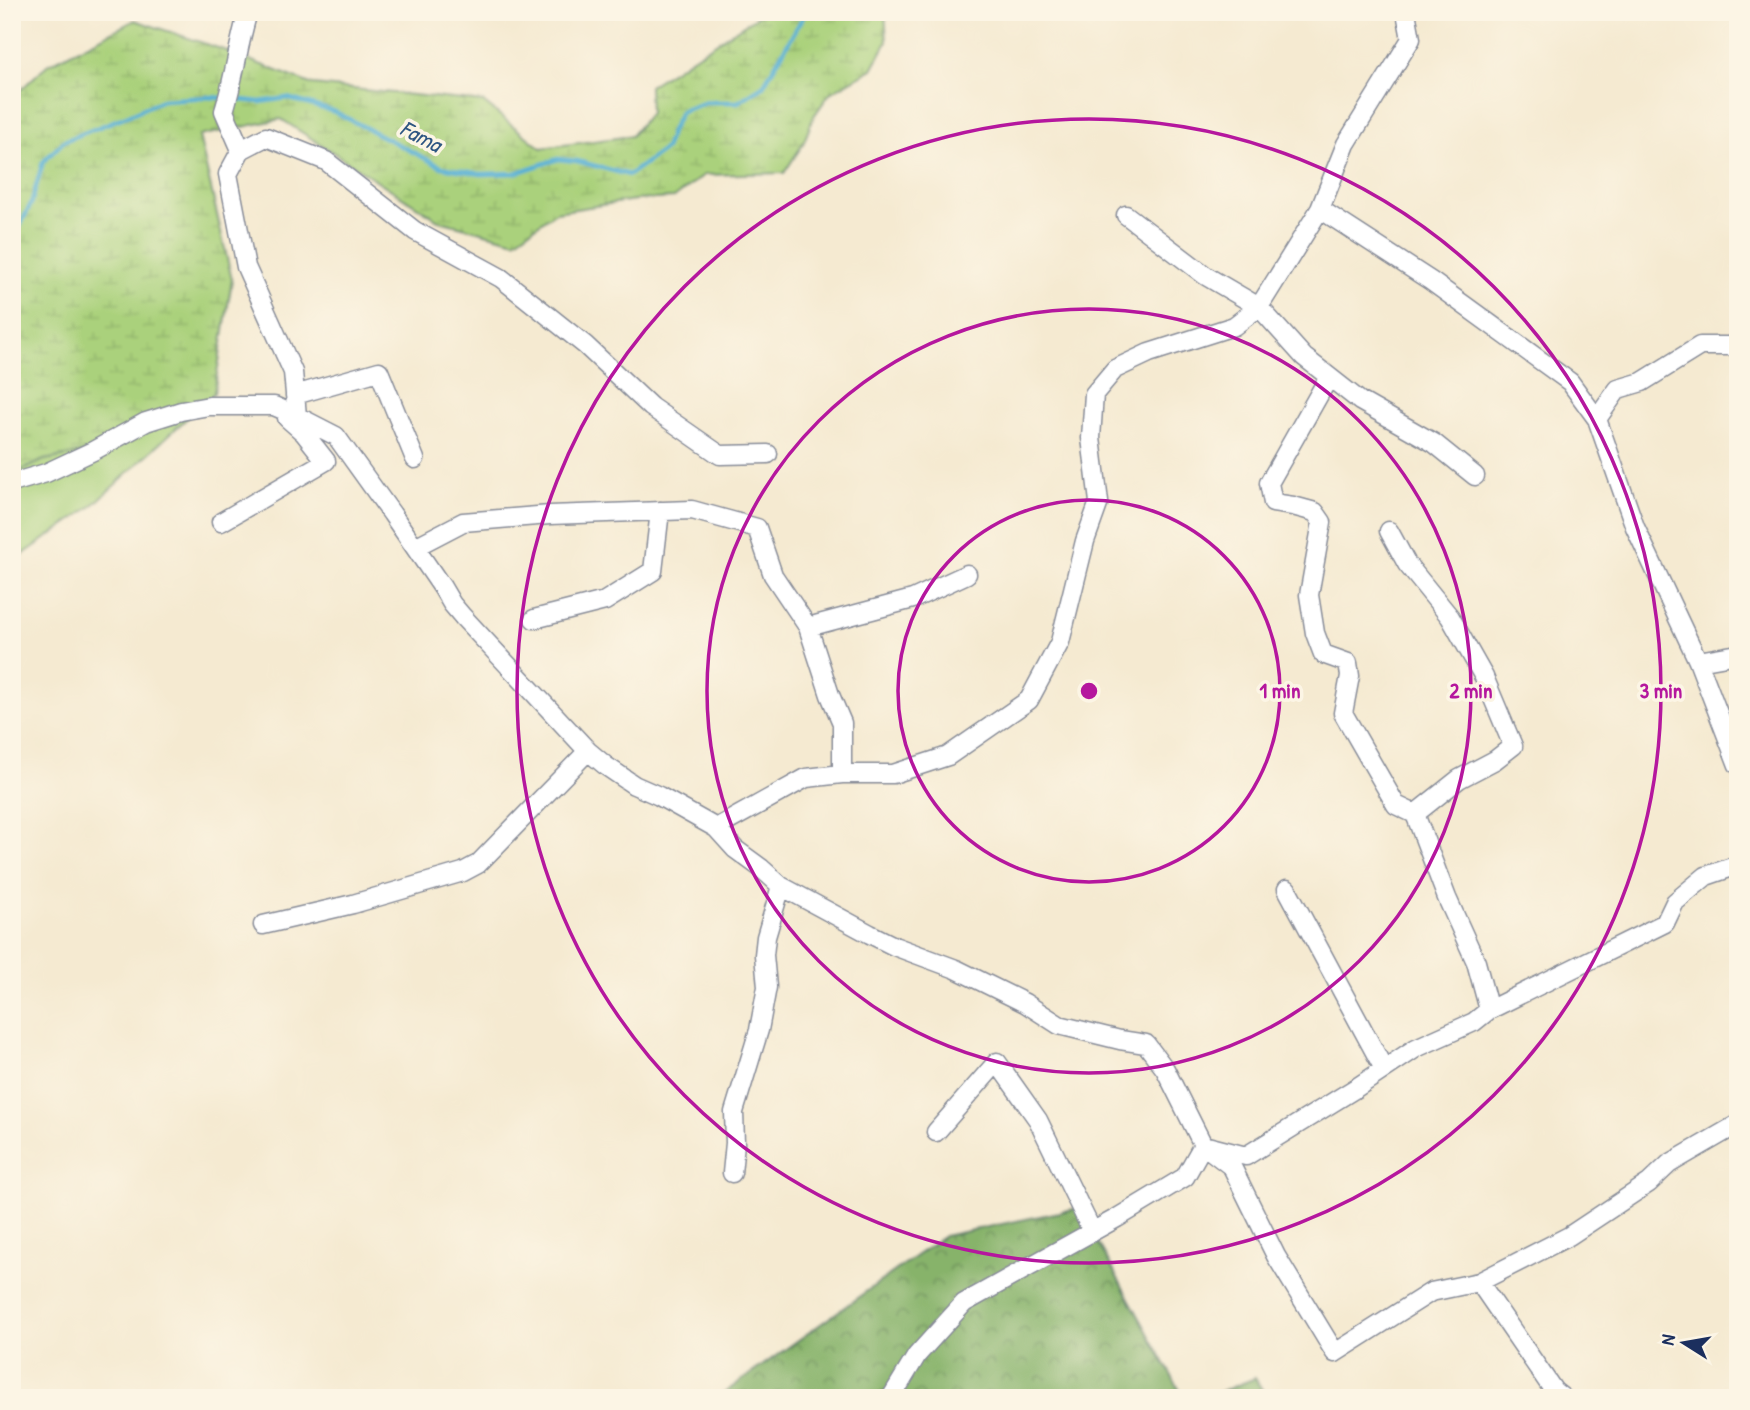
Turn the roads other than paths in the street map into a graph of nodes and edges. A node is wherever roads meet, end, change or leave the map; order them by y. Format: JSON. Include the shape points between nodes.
{"nodes":[{"id":1,"x":248,"y":12,"type":"edge"},
{"id":2,"x":1406,"y":12,"type":"edge"},
{"id":3,"x":241,"y":150,"type":"junction"},
{"id":4,"x":1320,"y":209,"type":"junction"},
{"id":5,"x":1126,"y":215,"type":"dead end"},
{"id":6,"x":1259,"y":307,"type":"junction"},
{"id":7,"x":1738,"y":346,"type":"edge"},
{"id":8,"x":1329,"y":377,"type":"junction"},
{"id":9,"x":295,"y":395,"type":"junction"},
{"id":10,"x":274,"y":407,"type":"junction"},
{"id":11,"x":297,"y":416,"type":"junction"},
{"id":12,"x":1597,"y":419,"type":"junction"},
{"id":13,"x":768,"y":454,"type":"dead end"},
{"id":14,"x":415,"y":459,"type":"dead end"},
{"id":15,"x":1475,"y":476,"type":"dead end"},
{"id":16,"x":12,"y":483,"type":"edge"},
{"id":17,"x":660,"y":511,"type":"junction"},
{"id":18,"x":221,"y":522,"type":"dead end"},
{"id":19,"x":1389,"y":531,"type":"dead end"},
{"id":20,"x":415,"y":547,"type":"junction"},
{"id":21,"x":967,"y":574,"type":"dead end"},
{"id":22,"x":534,"y":619,"type":"dead end"},
{"id":23,"x":808,"y":627,"type":"junction"},
{"id":24,"x":1738,"y":654,"type":"edge"},
{"id":25,"x":1698,"y":661,"type":"junction"},
{"id":26,"x":588,"y":751,"type":"junction"},
{"id":27,"x":1738,"y":765,"type":"edge"},
{"id":28,"x":842,"y":774,"type":"junction"},
{"id":29,"x":1415,"y":814,"type":"junction"},
{"id":30,"x":716,"y":828,"type":"junction"},
{"id":31,"x":1738,"y":865,"type":"edge"},
{"id":32,"x":781,"y":886,"type":"junction"},
{"id":33,"x":1287,"y":889,"type":"dead end"},
{"id":34,"x":263,"y":925,"type":"dead end"},
{"id":35,"x":1489,"y":1010,"type":"junction"},
{"id":36,"x":1384,"y":1069,"type":"junction"},
{"id":37,"x":1738,"y":1124,"type":"edge"},
{"id":38,"x":936,"y":1132,"type":"dead end"},
{"id":39,"x":1203,"y":1144,"type":"junction"},
{"id":40,"x":732,"y":1174,"type":"dead end"},
{"id":41,"x":1092,"y":1231,"type":"junction"},
{"id":42,"x":1479,"y":1282,"type":"junction"},
{"id":43,"x":891,"y":1398,"type":"edge"},
{"id":44,"x":1563,"y":1398,"type":"edge"}],
"edges":[{"from":1,"to":3,"type":"street","via":[[223,111]]},
{"from":2,"to":4,"type":"street","via":[[1410,39],[1346,144]]},
{"from":3,"to":9,"type":"street","via":[[228,174],[246,267],[293,372]]},
{"from":3,"to":13,"type":"street","via":[[266,137],[326,161],[415,231],[501,278],[585,345],[651,407],[720,455]]},
{"from":4,"to":6,"type":"street"},
{"from":4,"to":12,"type":"street","via":[[1431,281],[1570,382]]},
{"from":5,"to":6,"type":"street","via":[[1206,276]]},
{"from":6,"to":8,"type":"street","via":[[1304,357]]},
{"from":6,"to":28,"type":"street","via":[[1234,326],[1115,369],[1094,394],[1091,438],[1099,502],[1060,642],[1029,700],[948,756],[893,774]]},
{"from":7,"to":12,"type":"street","via":[[1700,346],[1642,382],[1618,389]]},
{"from":8,"to":15,"type":"street","via":[[1360,401],[1434,443]]},
{"from":8,"to":29,"type":"street","via":[[1269,483],[1273,503],[1315,512],[1322,522],[1309,595],[1315,633],[1323,654],[1348,663],[1343,713],[1396,804]]},
{"from":9,"to":11,"type":"street"},
{"from":9,"to":14,"type":"street","via":[[379,371]]},
{"from":10,"to":11,"type":"street"},
{"from":10,"to":16,"type":"street","via":[[209,406],[181,411],[146,422],[46,473]]},
{"from":10,"to":18,"type":"street","via":[[304,433],[326,461]]},
{"from":11,"to":20,"type":"street","via":[[336,436]]},
{"from":12,"to":25,"type":"street","via":[[1635,527]]},
{"from":17,"to":20,"type":"street","via":[[463,522]]},
{"from":17,"to":22,"type":"street","via":[[653,571],[605,601]]},
{"from":17,"to":23,"type":"street","via":[[692,510],[757,528],[773,575]]},
{"from":19,"to":29,"type":"street","via":[[1407,564],[1450,617],[1484,677],[1513,746],[1459,779]]},
{"from":20,"to":26,"type":"street","via":[[463,617]]},
{"from":21,"to":23,"type":"street","via":[[913,599]]},
{"from":23,"to":28,"type":"street","via":[[842,723]]},
{"from":24,"to":25,"type":"street"},
{"from":25,"to":27,"type":"street"},
{"from":26,"to":30,"type":"street","via":[[634,785]]},
{"from":26,"to":34,"type":"street","via":[[478,864],[463,873]]},
{"from":28,"to":30,"type":"street","via":[[806,778]]},
{"from":29,"to":35,"type":"street","via":[[1476,962]]},
{"from":30,"to":32,"type":"street"},
{"from":31,"to":35,"type":"street","via":[[1706,876],[1675,902],[1665,923]]},
{"from":32,"to":39,"type":"street","via":[[894,946],[956,969],[1025,1003],[1059,1025],[1146,1044],[1165,1069]]},
{"from":32,"to":40,"type":"street","via":[[766,937],[767,987],[759,1030],[734,1112]]},
{"from":33,"to":36,"type":"street"},
{"from":35,"to":36,"type":"street"},
{"from":36,"to":39,"type":"street","via":[[1246,1156]]},
{"from":37,"to":42,"type":"street","via":[[1669,1164],[1649,1183],[1569,1236]]},
{"from":38,"to":41,"type":"street","via":[[997,1062],[1038,1120]]},
{"from":39,"to":41,"type":"street","via":[[1185,1177]]},
{"from":39,"to":42,"type":"street","via":[[1232,1167],[1276,1256],[1335,1353],[1431,1292]]},
{"from":41,"to":43,"type":"street","via":[[964,1303],[917,1355]]},
{"from":42,"to":44,"type":"street"}]}
